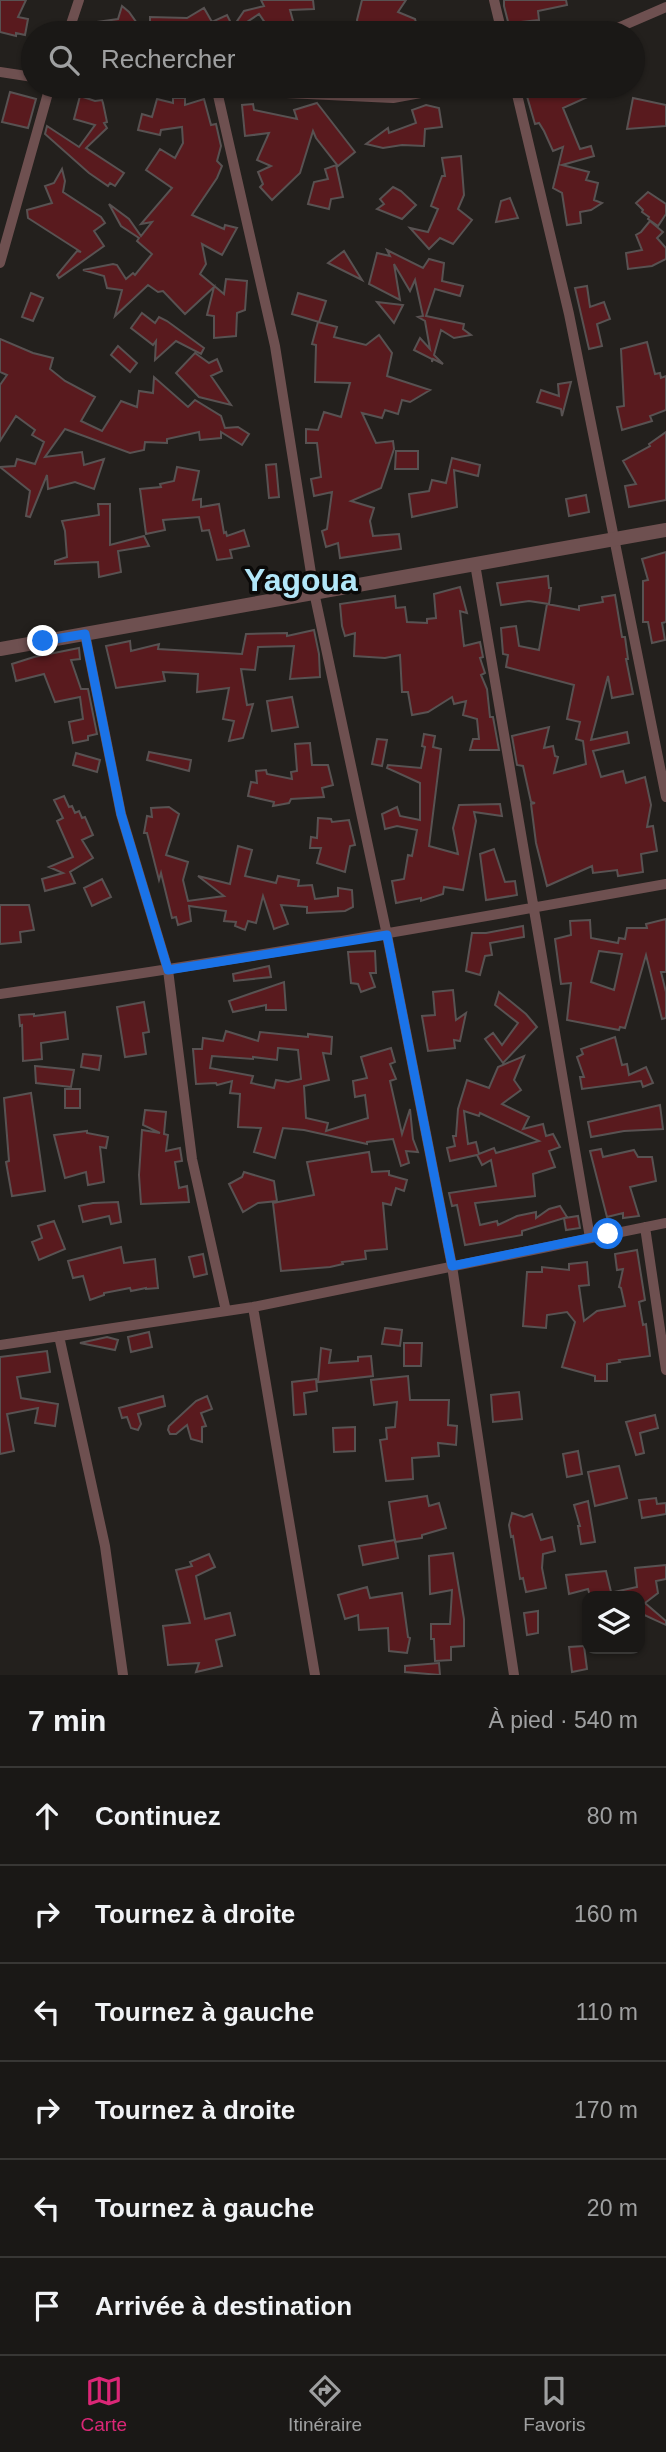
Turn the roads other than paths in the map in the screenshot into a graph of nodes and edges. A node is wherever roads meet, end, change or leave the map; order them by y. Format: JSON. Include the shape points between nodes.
{"nodes":[{"id":1,"x":79,"y":0,"type":"edge"},
{"id":2,"x":494,"y":0,"type":"edge"},
{"id":3,"x":666,"y":7,"type":"edge"},
{"id":4,"x":72,"y":21,"type":"edge"},
{"id":5,"x":499,"y":21,"type":"edge"},
{"id":6,"x":634,"y":21,"type":"edge"},
{"id":7,"x":0,"y":72,"type":"edge"},
{"id":8,"x":21,"y":75,"type":"edge"},
{"id":9,"x":47,"y":98,"type":"edge"},
{"id":10,"x":220,"y":98,"type":"edge"},
{"id":11,"x":518,"y":98,"type":"edge"},
{"id":12,"x":0,"y":263,"type":"edge"},
{"id":13,"x":666,"y":530,"type":"edge"},
{"id":14,"x":615,"y":539,"type":"junction"},
{"id":15,"x":475,"y":564,"type":"junction"},
{"id":16,"x":314,"y":592,"type":"junction"},
{"id":17,"x":85,"y":634,"type":"junction"},
{"id":18,"x":0,"y":649,"type":"edge"},
{"id":19,"x":666,"y":797,"type":"edge"},
{"id":20,"x":666,"y":884,"type":"edge"},
{"id":21,"x":534,"y":908,"type":"junction"},
{"id":22,"x":387,"y":935,"type":"junction"},
{"id":23,"x":168,"y":970,"type":"junction"},
{"id":24,"x":0,"y":994,"type":"edge"},
{"id":25,"x":666,"y":1223,"type":"edge"},
{"id":26,"x":645,"y":1227,"type":"junction"},
{"id":27,"x":590,"y":1238,"type":"junction"},
{"id":28,"x":452,"y":1266,"type":"junction"},
{"id":29,"x":253,"y":1307,"type":"junction"},
{"id":30,"x":226,"y":1311,"type":"junction"},
{"id":31,"x":59,"y":1336,"type":"junction"},
{"id":32,"x":0,"y":1345,"type":"edge"},
{"id":33,"x":666,"y":1370,"type":"edge"},
{"id":34,"x":123,"y":1675,"type":"edge"},
{"id":35,"x":315,"y":1675,"type":"edge"},
{"id":36,"x":514,"y":1675,"type":"edge"}],
"edges":[{"from":1,"to":4,"type":"street"},
{"from":2,"to":5,"type":"street"},
{"from":3,"to":6,"type":"street"},
{"from":7,"to":8,"type":"street"},
{"from":9,"to":12,"type":"street"},
{"from":10,"to":16,"type":"street","via":[[275,346]]},
{"from":11,"to":14,"type":"street"},
{"from":13,"to":14,"type":"street"},
{"from":14,"to":15,"type":"street"},
{"from":14,"to":19,"type":"street"},
{"from":15,"to":16,"type":"street"},
{"from":15,"to":21,"type":"street"},
{"from":16,"to":17,"type":"street"},
{"from":16,"to":22,"type":"street"},
{"from":17,"to":18,"type":"street"},
{"from":17,"to":23,"type":"street","via":[[121,814]]},
{"from":20,"to":21,"type":"street"},
{"from":21,"to":22,"type":"street"},
{"from":21,"to":27,"type":"street"},
{"from":22,"to":23,"type":"street"},
{"from":22,"to":28,"type":"street"},
{"from":23,"to":24,"type":"street"},
{"from":23,"to":30,"type":"street","via":[[192,1159]]},
{"from":25,"to":26,"type":"street"},
{"from":26,"to":27,"type":"street"},
{"from":26,"to":33,"type":"street"},
{"from":27,"to":28,"type":"street"},
{"from":28,"to":29,"type":"street"},
{"from":28,"to":36,"type":"street"},
{"from":29,"to":30,"type":"street"},
{"from":29,"to":35,"type":"street"},
{"from":30,"to":31,"type":"street"},
{"from":31,"to":32,"type":"street"},
{"from":31,"to":34,"type":"street","via":[[105,1546]]}]}
